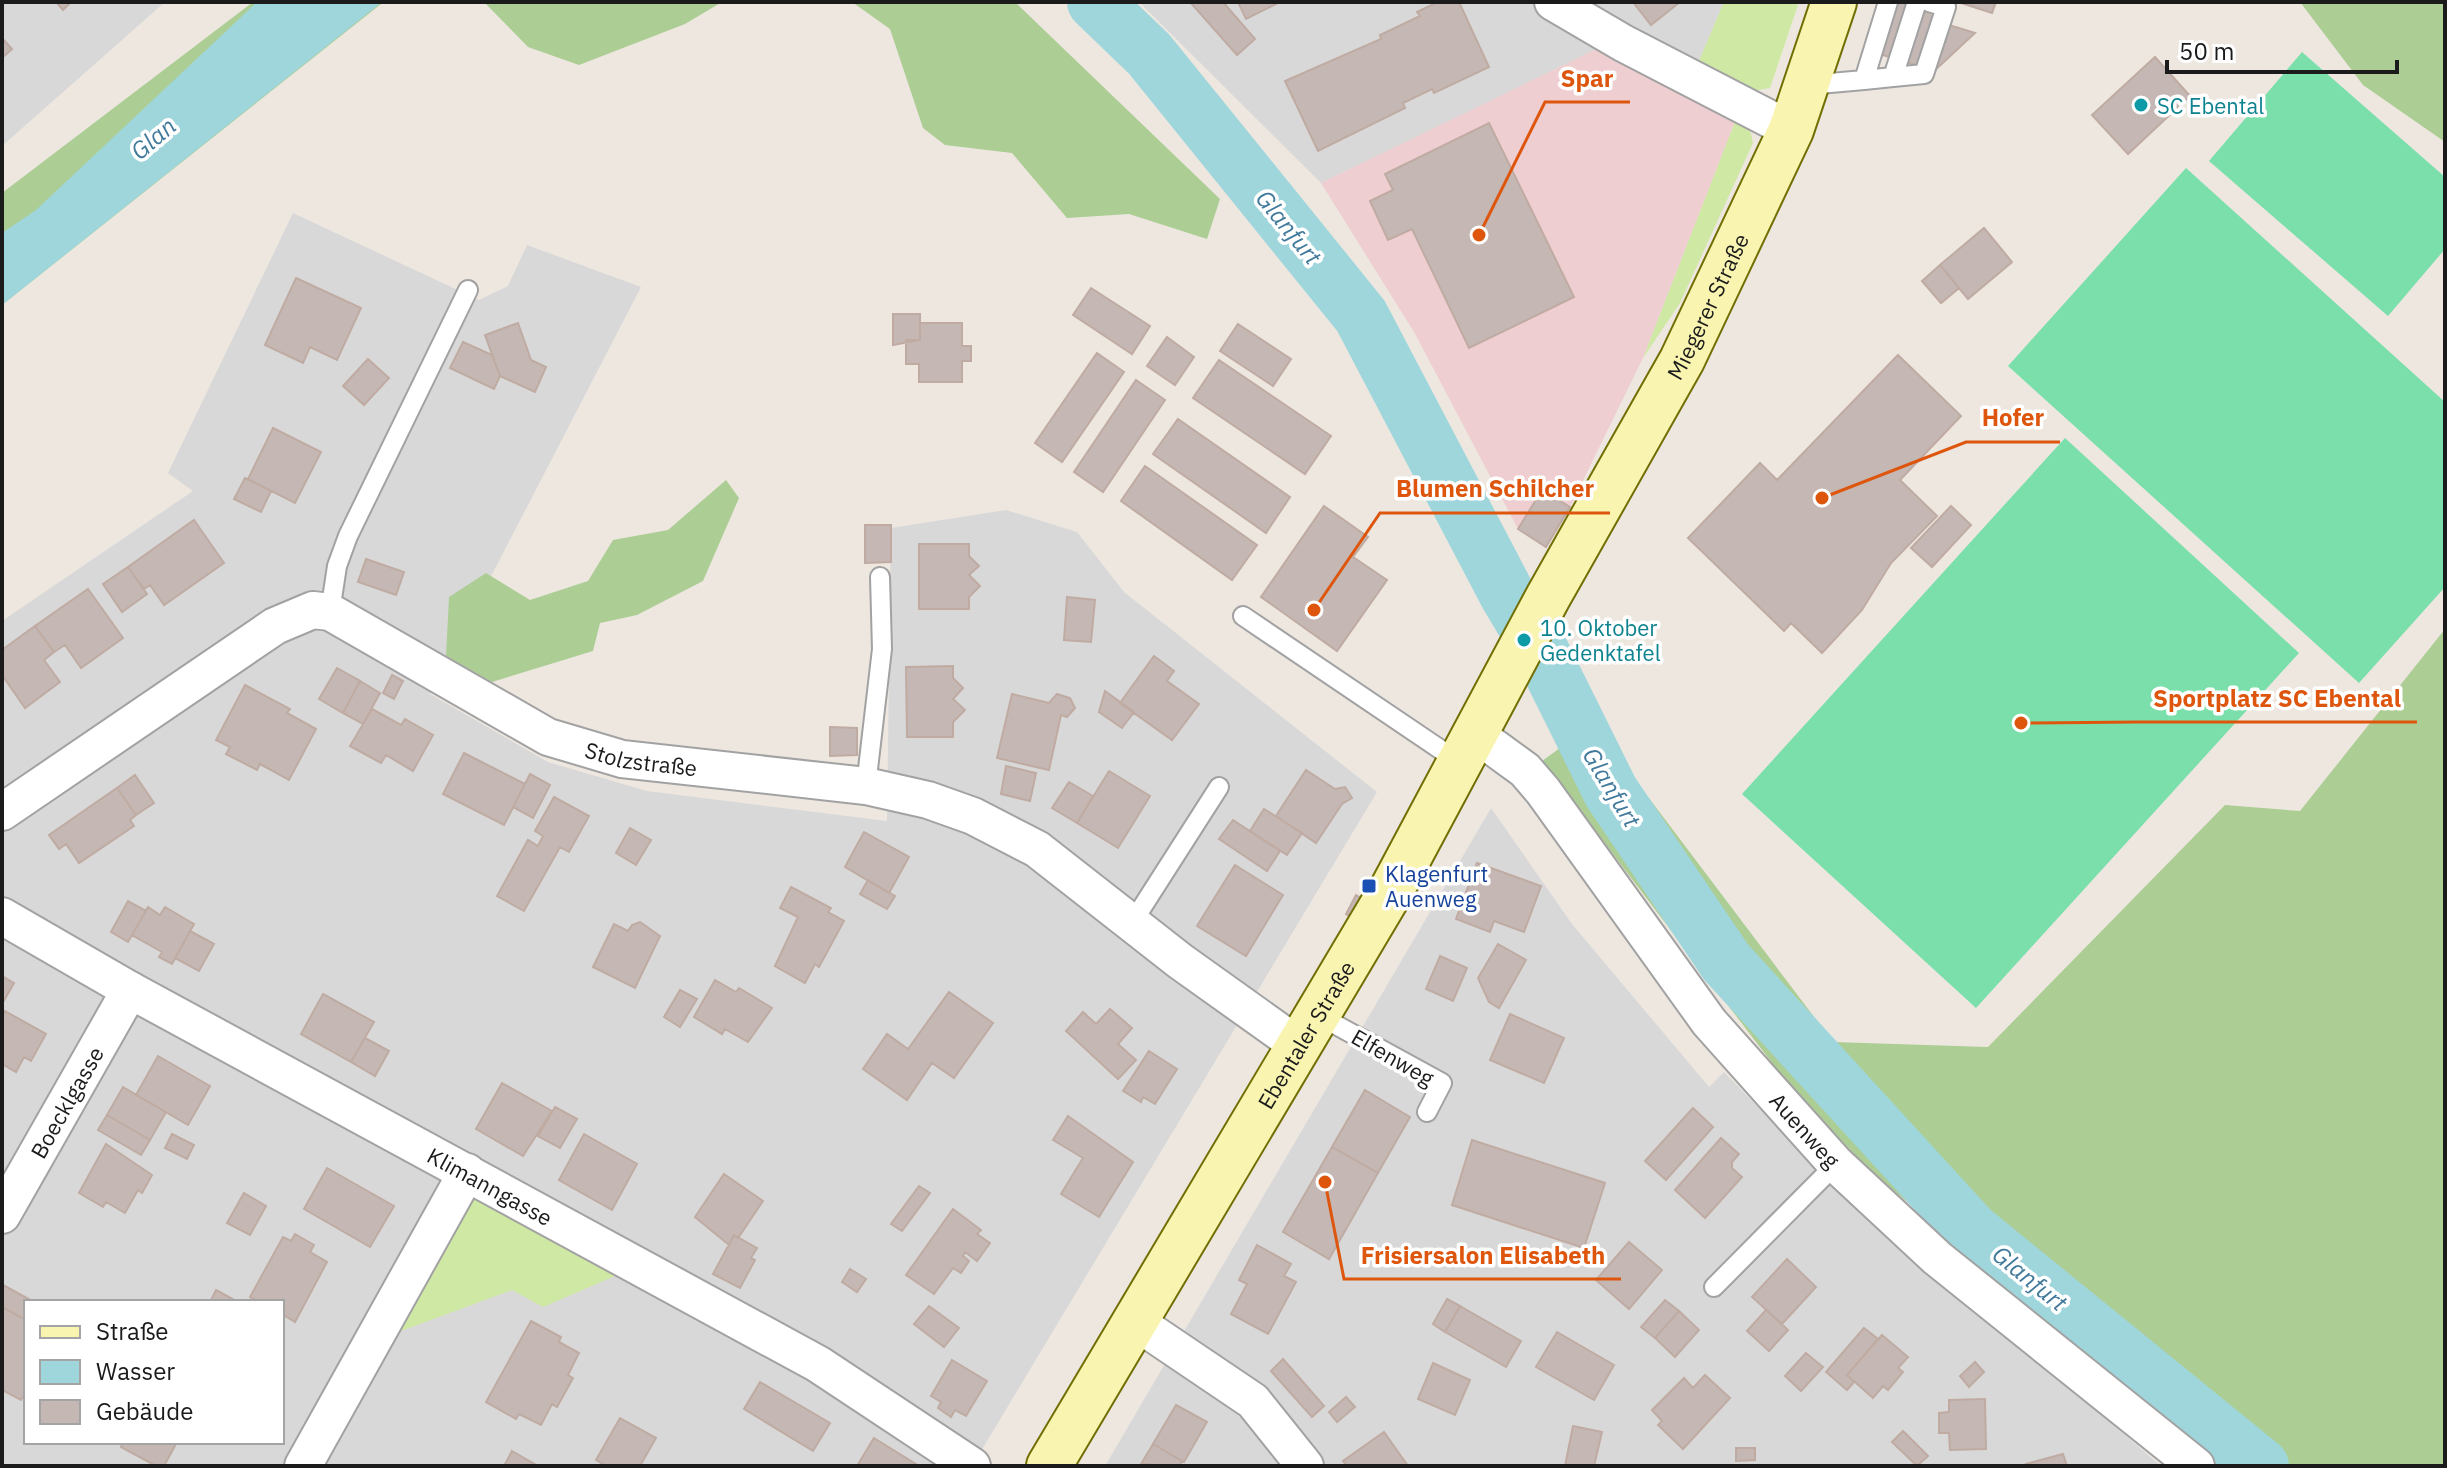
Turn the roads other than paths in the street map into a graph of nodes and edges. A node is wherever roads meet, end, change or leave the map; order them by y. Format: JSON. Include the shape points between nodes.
{"nodes":[{"id":1,"x":1553,"y":2,"type":"edge"},
{"id":2,"x":1834,"y":2,"type":"edge"},
{"id":3,"x":1888,"y":2,"type":"edge"},
{"id":4,"x":1917,"y":2,"type":"edge"},
{"id":5,"x":1929,"y":2,"type":"edge"},
{"id":6,"x":1893,"y":77,"type":"junction"},
{"id":7,"x":1864,"y":80,"type":"junction"},
{"id":8,"x":1808,"y":85,"type":"junction"},
{"id":9,"x":1791,"y":130,"type":"junction"},
{"id":10,"x":468,"y":290,"type":"dead end"},
{"id":11,"x":880,"y":577,"type":"dead end"},
{"id":12,"x":1548,"y":597,"type":"joint"},
{"id":13,"x":330,"y":612,"type":"junction"},
{"id":14,"x":1243,"y":616,"type":"dead end"},
{"id":15,"x":1469,"y":749,"type":"junction"},
{"id":16,"x":866,"y":786,"type":"junction"},
{"id":17,"x":1219,"y":787,"type":"dead end"},
{"id":18,"x":2,"y":812,"type":"edge"},
{"id":19,"x":2,"y":916,"type":"edge"},
{"id":20,"x":1132,"y":923,"type":"junction"},
{"id":21,"x":130,"y":990,"type":"junction"},
{"id":22,"x":1308,"y":1030,"type":"junction"},
{"id":23,"x":1427,"y":1112,"type":"dead end"},
{"id":24,"x":1836,"y":1164,"type":"junction"},
{"id":25,"x":467,"y":1172,"type":"junction"},
{"id":26,"x":2,"y":1215,"type":"edge"},
{"id":27,"x":1714,"y":1287,"type":"dead end"},
{"id":28,"x":1136,"y":1322,"type":"junction"},
{"id":29,"x":303,"y":1466,"type":"edge"},
{"id":30,"x":972,"y":1466,"type":"edge"},
{"id":31,"x":1049,"y":1466,"type":"edge"},
{"id":32,"x":1305,"y":1466,"type":"edge"},
{"id":33,"x":2196,"y":1466,"type":"edge"}],
"edges":[{"from":1,"to":9,"type":"street"},
{"from":2,"to":8,"type":"main road","name":"Miegerer Straße"},
{"from":3,"to":7,"type":"lane"},
{"from":4,"to":6,"type":"lane"},
{"from":5,"to":6,"type":"lane","via":[[1946,7],[1924,74]]},
{"from":6,"to":7,"type":"lane"},
{"from":7,"to":8,"type":"lane"},
{"from":8,"to":9,"type":"main road","name":"Miegerer Straße"},
{"from":9,"to":12,"type":"main road","name":"Miegerer Straße","via":[[1682,360]]},
{"from":10,"to":13,"type":"lane","via":[[348,536]]},
{"from":11,"to":16,"type":"lane","via":[[882,649]]},
{"from":12,"to":15,"type":"main road","name":"Ebentaler Straße"},
{"from":13,"to":16,"type":"street","name":"Stolzstraße","via":[[548,737],[622,759]]},
{"from":13,"to":18,"type":"street","via":[[313,610],[275,626]]},
{"from":14,"to":15,"type":"lane"},
{"from":15,"to":22,"type":"main road","name":"Ebentaler Straße"},
{"from":15,"to":24,"type":"street","name":"Auenweg","via":[[1525,770],[1709,1022]]},
{"from":16,"to":20,"type":"street","name":"Stolzstraße","via":[[962,812],[1037,849]]},
{"from":17,"to":20,"type":"lane"},
{"from":19,"to":21,"type":"street","name":"Klimanngasse"},
{"from":20,"to":22,"type":"street","name":"Stolzstraße"},
{"from":21,"to":25,"type":"street","name":"Klimanngasse"},
{"from":21,"to":26,"type":"street","name":"Boecklgasse"},
{"from":22,"to":23,"type":"lane","name":"Elfenweg","via":[[1442,1083]]},
{"from":22,"to":28,"type":"main road","name":"Ebentaler Straße"},
{"from":24,"to":27,"type":"lane"},
{"from":24,"to":33,"type":"street","name":"Auenweg","via":[[1937,1258]]},
{"from":25,"to":29,"type":"street"},
{"from":25,"to":30,"type":"street","name":"Klimanngasse","via":[[818,1364]]},
{"from":28,"to":31,"type":"main road","name":"Ebentaler Straße"},
{"from":28,"to":32,"type":"street","via":[[1253,1401]]}]}
